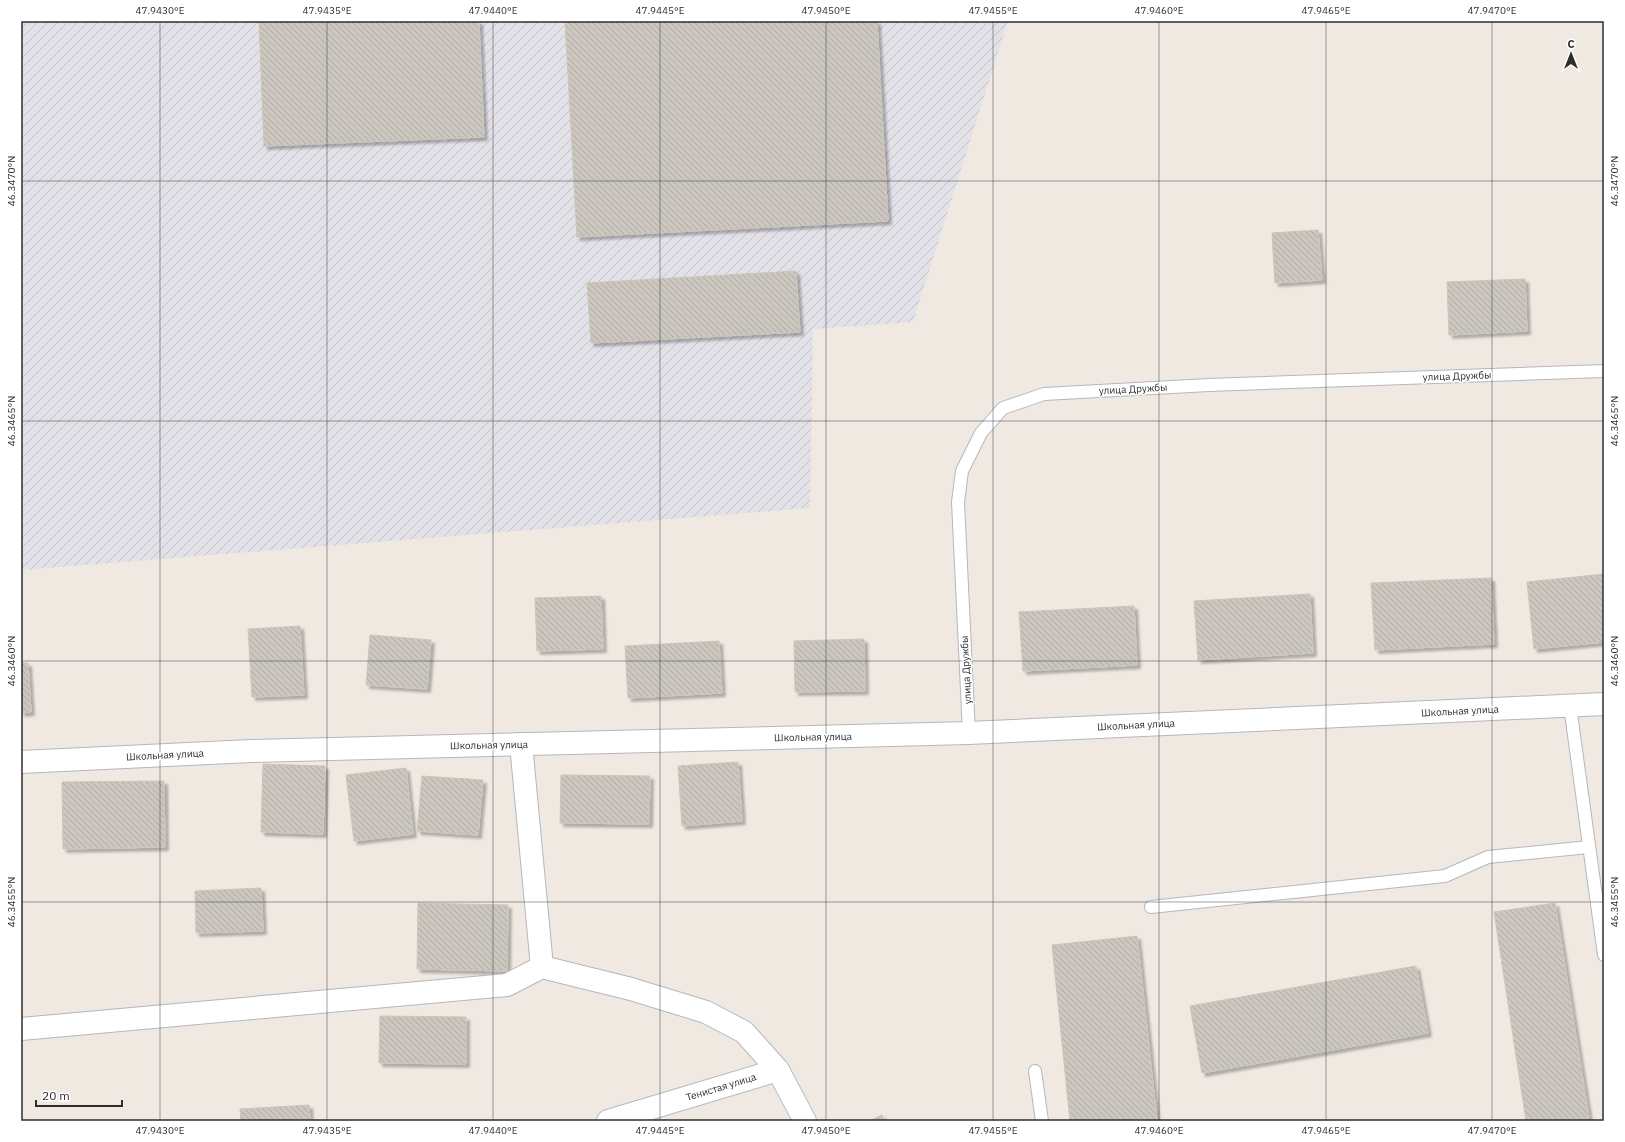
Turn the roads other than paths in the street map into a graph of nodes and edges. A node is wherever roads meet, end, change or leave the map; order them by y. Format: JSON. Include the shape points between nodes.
{"nodes":[{"id":1,"x":1604,"y":371,"type":"edge"},
{"id":2,"x":1604,"y":704,"type":"edge"},
{"id":3,"x":1570,"y":706,"type":"junction"},
{"id":4,"x":969,"y":733,"type":"junction"},
{"id":5,"x":521,"y":744,"type":"junction"},
{"id":6,"x":21,"y":762,"type":"edge"},
{"id":7,"x":1589,"y":847,"type":"junction"},
{"id":8,"x":1151,"y":908,"type":"dead end"},
{"id":9,"x":1604,"y":955,"type":"edge"},
{"id":10,"x":542,"y":967,"type":"junction"},
{"id":11,"x":21,"y":1029,"type":"edge"},
{"id":12,"x":778,"y":1070,"type":"junction"},
{"id":13,"x":1035,"y":1071,"type":"dead end"},
{"id":14,"x":608,"y":1121,"type":"edge"},
{"id":15,"x":805,"y":1121,"type":"edge"},
{"id":16,"x":1042,"y":1121,"type":"edge"}],
"edges":[{"from":1,"to":4,"type":"lane","name":"улица Дружбы","via":[[1209,385],[1044,394],[1003,408],[981,432],[962,471],[958,502]]},
{"from":2,"to":3,"type":"street","name":"Школьная улица"},
{"from":3,"to":4,"type":"street","name":"Школьная улица"},
{"from":3,"to":7,"type":"lane"},
{"from":4,"to":5,"type":"street","name":"Школьная улица"},
{"from":5,"to":6,"type":"street","name":"Школьная улица","via":[[251,751]]},
{"from":5,"to":10,"type":"street"},
{"from":7,"to":8,"type":"lane","via":[[1488,858],[1445,876]]},
{"from":7,"to":9,"type":"lane"},
{"from":10,"to":11,"type":"street","via":[[507,985]]},
{"from":10,"to":12,"type":"street","via":[[631,989],[706,1012],[744,1032]]},
{"from":12,"to":14,"type":"street","name":"Тенистая улица"},
{"from":12,"to":15,"type":"street"},
{"from":13,"to":16,"type":"lane"}]}
